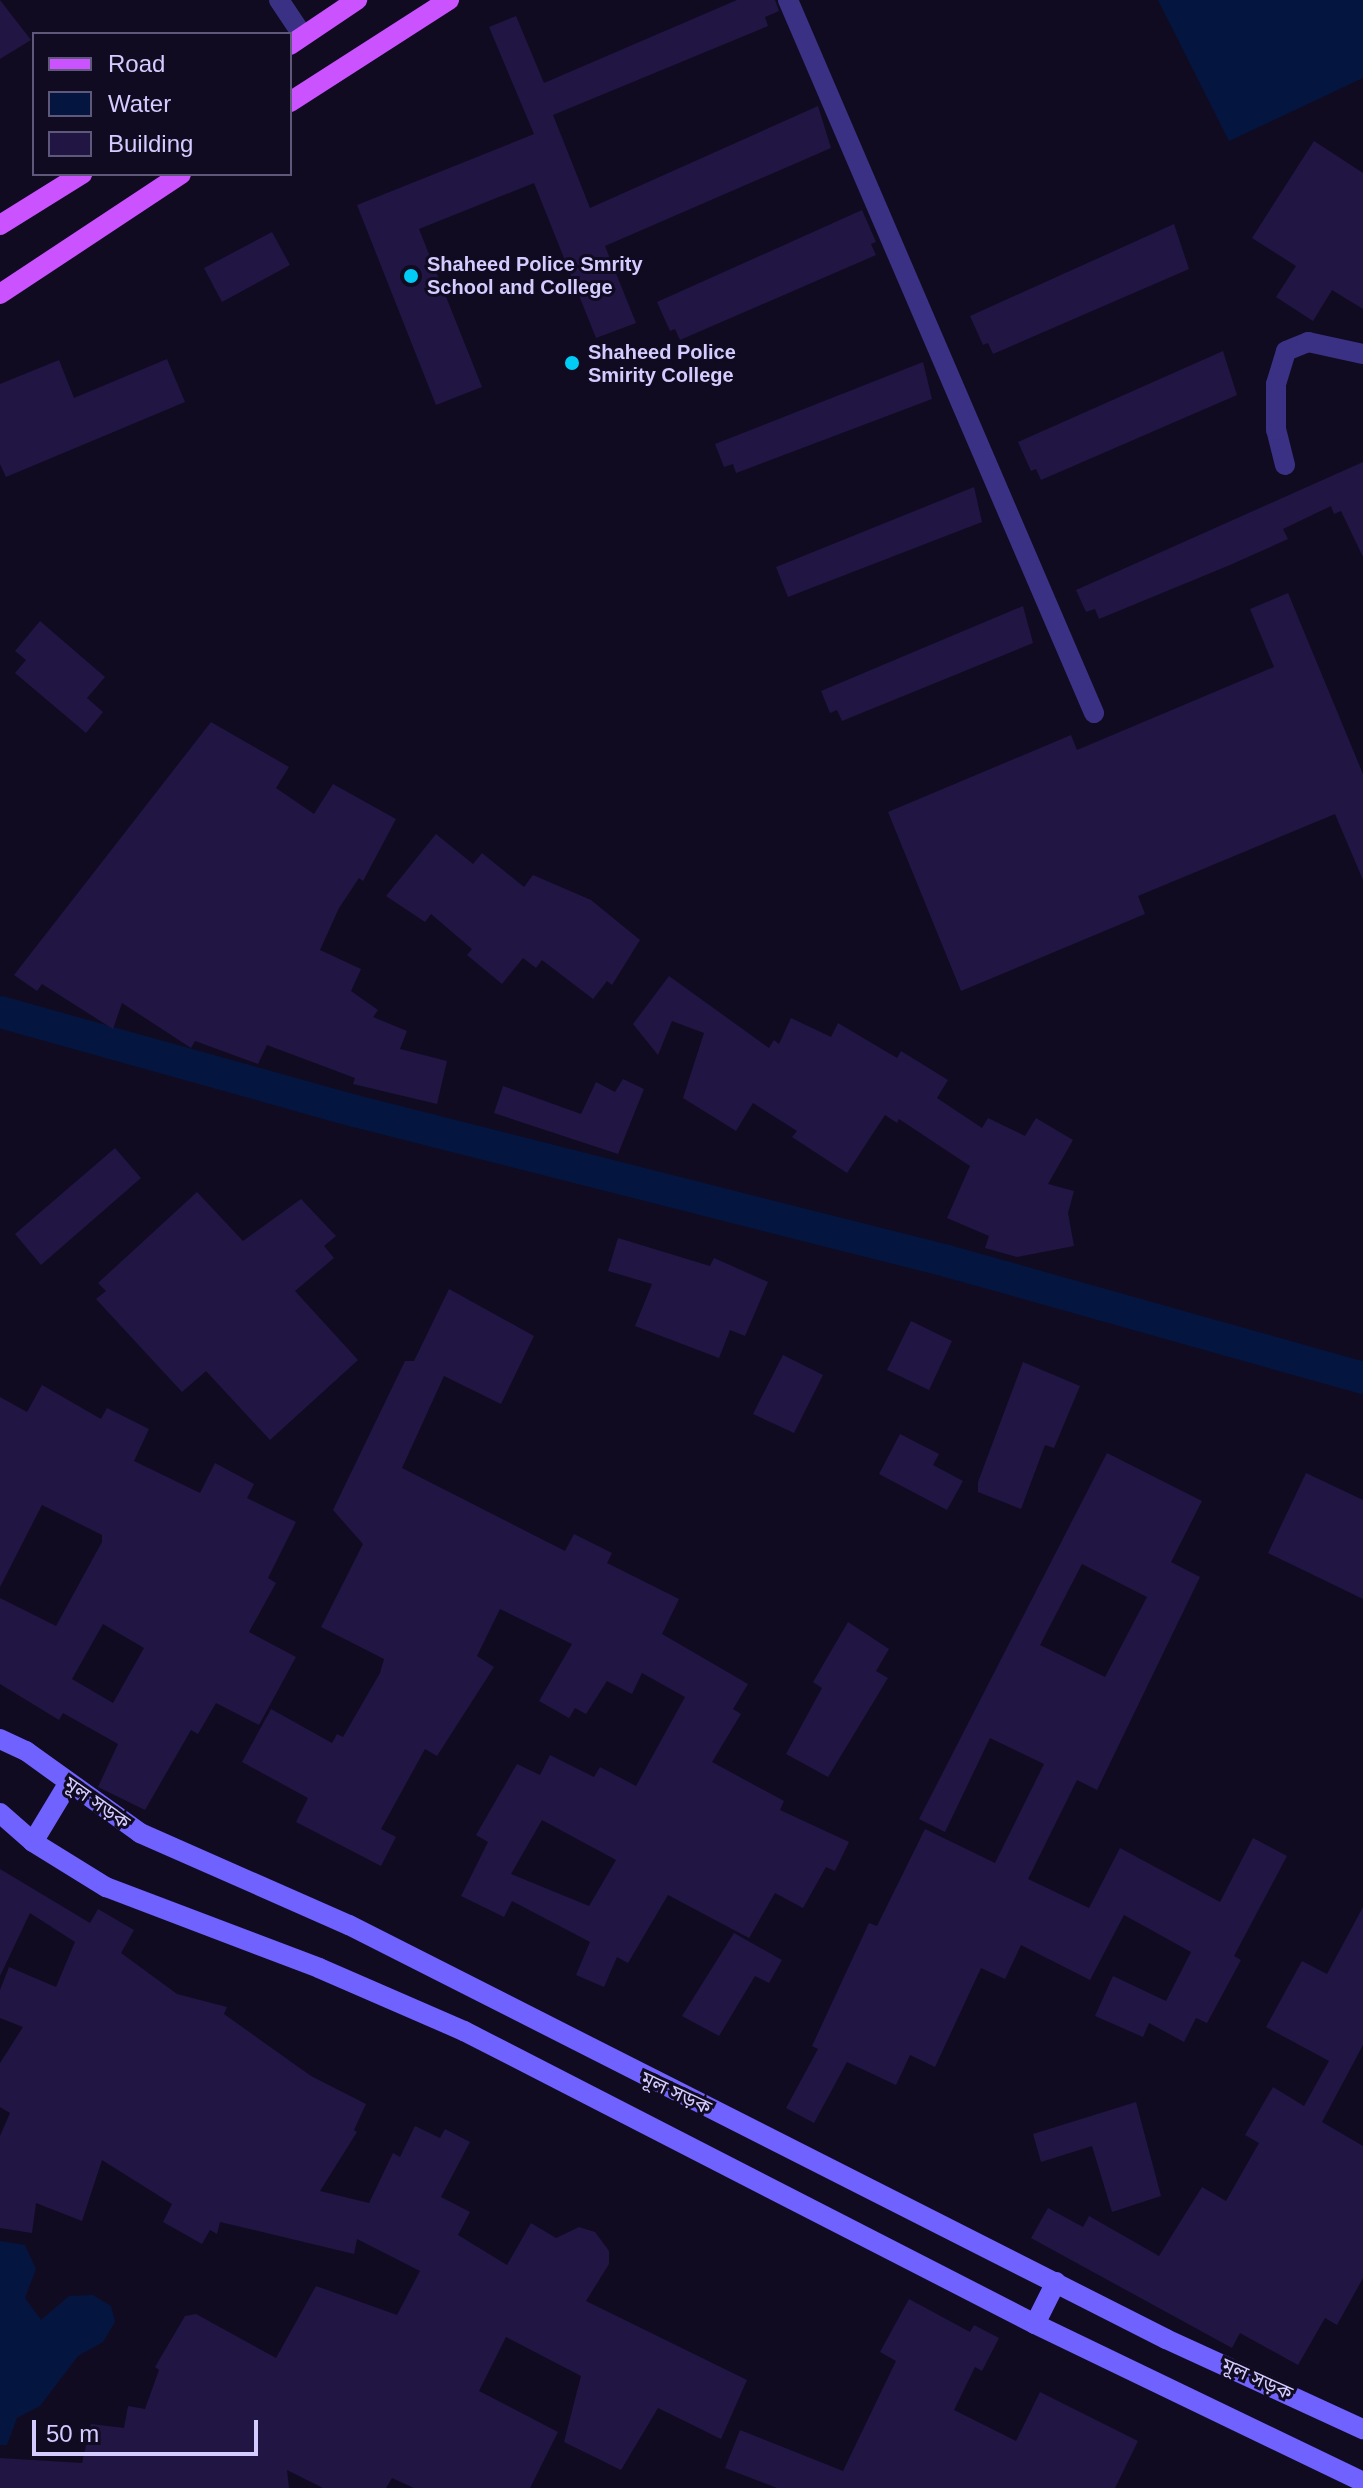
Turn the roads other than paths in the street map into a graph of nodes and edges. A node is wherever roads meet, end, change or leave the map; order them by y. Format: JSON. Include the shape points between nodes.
{"nodes":[{"id":1,"x":279,"y":0,"type":"edge"},
{"id":2,"x":357,"y":0,"type":"edge"},
{"id":3,"x":449,"y":0,"type":"edge"},
{"id":4,"x":788,"y":0,"type":"edge"},
{"id":5,"x":296,"y":40,"type":"edge"},
{"id":6,"x":292,"y":101,"type":"edge"},
{"id":7,"x":79,"y":176,"type":"edge"},
{"id":8,"x":178,"y":176,"type":"edge"},
{"id":9,"x":0,"y":225,"type":"edge"},
{"id":10,"x":0,"y":294,"type":"edge"},
{"id":11,"x":1363,"y":354,"type":"edge"},
{"id":12,"x":1285,"y":465,"type":"dead end"},
{"id":13,"x":1094,"y":713,"type":"dead end"},
{"id":14,"x":0,"y":1739,"type":"edge"},
{"id":15,"x":68,"y":1784,"type":"junction"},
{"id":16,"x":0,"y":1813,"type":"edge"},
{"id":17,"x":33,"y":1842,"type":"junction"},
{"id":18,"x":1056,"y":2282,"type":"junction"},
{"id":19,"x":1035,"y":2324,"type":"junction"},
{"id":20,"x":1363,"y":2429,"type":"edge"},
{"id":21,"x":1363,"y":2482,"type":"edge"}],
"edges":[{"from":1,"to":5,"type":"street"},
{"from":2,"to":5,"type":"main road"},
{"from":3,"to":6,"type":"main road"},
{"from":4,"to":13,"type":"street"},
{"from":7,"to":9,"type":"main road"},
{"from":8,"to":10,"type":"main road"},
{"from":11,"to":12,"type":"street","via":[[1308,342],[1286,351],[1276,384],[1276,430]]},
{"from":14,"to":15,"type":"street","name":"মূল সড়ক","via":[[26,1751]]},
{"from":15,"to":17,"type":"street"},
{"from":15,"to":18,"type":"street","name":"মূল সড়ক","via":[[140,1833],[349,1925],[621,2067]]},
{"from":16,"to":17,"type":"street","name":"মূল সড়ক"},
{"from":17,"to":19,"type":"street","name":"মূল সড়ক","via":[[106,1887],[319,1968],[464,2031]]},
{"from":18,"to":19,"type":"street"},
{"from":18,"to":20,"type":"street","name":"মূল সড়ক"},
{"from":19,"to":21,"type":"street","name":"মূল সড়ক"}]}
